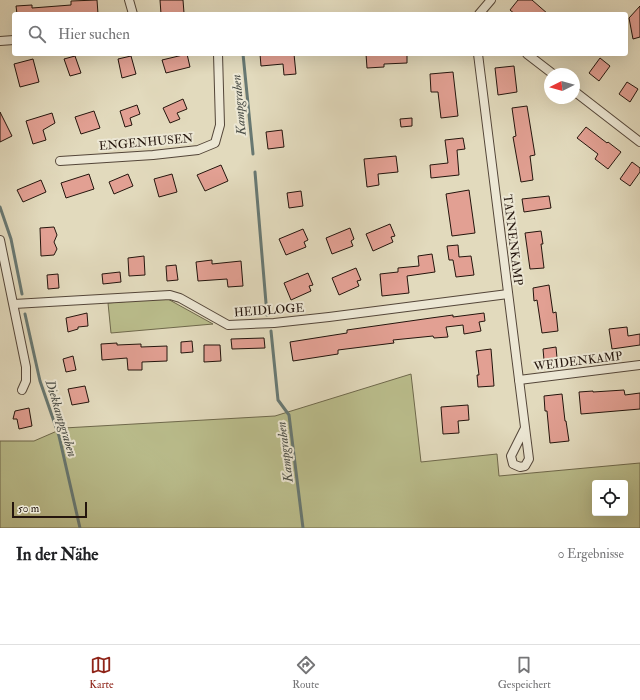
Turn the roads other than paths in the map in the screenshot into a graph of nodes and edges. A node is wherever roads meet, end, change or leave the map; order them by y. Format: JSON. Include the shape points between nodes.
{"nodes":[{"id":1,"x":129,"y":0,"type":"edge"},
{"id":2,"x":491,"y":0,"type":"edge"},
{"id":3,"x":132,"y":12,"type":"edge"},
{"id":4,"x":481,"y":12,"type":"edge"},
{"id":5,"x":0,"y":40,"type":"edge"},
{"id":6,"x":12,"y":40,"type":"edge"},
{"id":7,"x":218,"y":56,"type":"edge"},
{"id":8,"x":478,"y":56,"type":"edge"},
{"id":9,"x":530,"y":56,"type":"edge"},
{"id":10,"x":544,"y":68,"type":"edge"},
{"id":11,"x":580,"y":96,"type":"edge"},
{"id":12,"x":640,"y":142,"type":"edge"},
{"id":13,"x":60,"y":161,"type":"dead end"},
{"id":14,"x":0,"y":240,"type":"edge"},
{"id":15,"x":508,"y":294,"type":"junction"},
{"id":16,"x":14,"y":304,"type":"junction"},
{"id":17,"x":640,"y":365,"type":"edge"},
{"id":18,"x":519,"y":380,"type":"junction"},
{"id":19,"x":22,"y":390,"type":"dead end"},
{"id":20,"x":525,"y":428,"type":"dead end"}],
"edges":[{"from":1,"to":3,"type":"street"},
{"from":2,"to":4,"type":"street"},
{"from":5,"to":6,"type":"street"},
{"from":7,"to":13,"type":"street","name":"ENGENHUSEN","via":[[220,125],[215,143],[198,150]]},
{"from":8,"to":15,"type":"street","name":"TANNENKAMP"},
{"from":9,"to":10,"type":"street"},
{"from":11,"to":12,"type":"street"},
{"from":14,"to":16,"type":"street"},
{"from":15,"to":16,"type":"street","name":"HEIDLOGE","via":[[329,317],[228,325],[170,295]]},
{"from":15,"to":18,"type":"street","name":"TANNENKAMP"},
{"from":16,"to":19,"type":"street","via":[[26,367],[26,381]]},
{"from":17,"to":18,"type":"street","name":"WEIDENKAMP"},
{"from":18,"to":20,"type":"street","name":"TANNENKAMP"}]}
